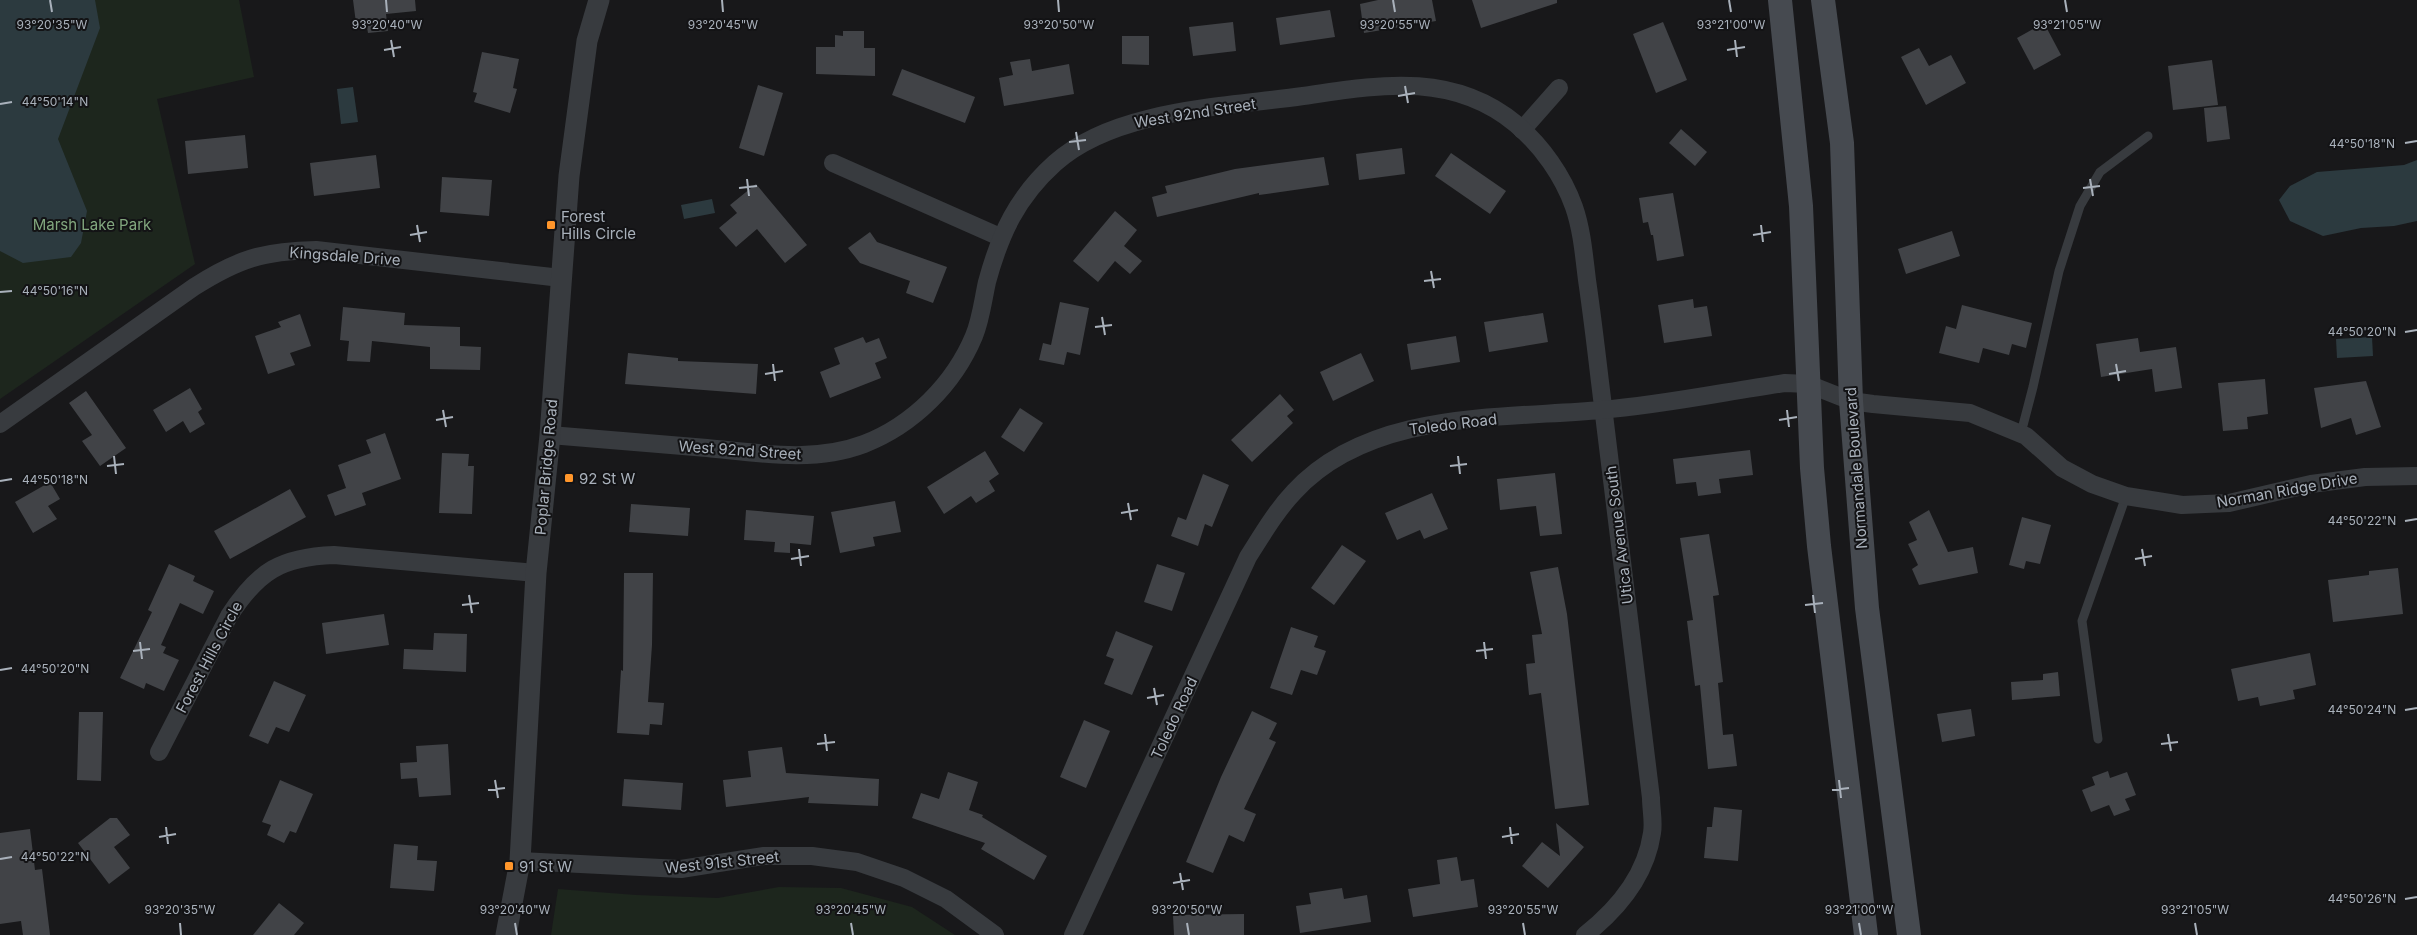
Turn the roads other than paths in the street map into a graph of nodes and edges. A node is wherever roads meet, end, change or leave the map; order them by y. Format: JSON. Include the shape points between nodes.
{"nodes":[{"id":1,"x":598,"y":0,"type":"edge"},
{"id":2,"x":1780,"y":0,"type":"edge"},
{"id":3,"x":1823,"y":0,"type":"edge"},
{"id":4,"x":1559,"y":88,"type":"dead end"},
{"id":5,"x":1522,"y":130,"type":"junction"},
{"id":6,"x":2148,"y":136,"type":"dead end"},
{"id":7,"x":833,"y":163,"type":"dead end"},
{"id":8,"x":1000,"y":237,"type":"junction"},
{"id":9,"x":561,"y":278,"type":"junction"},
{"id":10,"x":1808,"y":384,"type":"junction"},
{"id":11,"x":1851,"y":401,"type":"junction"},
{"id":12,"x":1604,"y":410,"type":"junction"},
{"id":13,"x":0,"y":424,"type":"edge"},
{"id":14,"x":2021,"y":433,"type":"junction"},
{"id":15,"x":550,"y":435,"type":"junction"},
{"id":16,"x":2417,"y":476,"type":"edge"},
{"id":17,"x":2126,"y":496,"type":"junction"},
{"id":18,"x":536,"y":573,"type":"junction"},
{"id":19,"x":2098,"y":739,"type":"dead end"},
{"id":20,"x":159,"y":752,"type":"dead end"},
{"id":21,"x":520,"y":861,"type":"junction"},
{"id":22,"x":506,"y":935,"type":"edge"},
{"id":23,"x":995,"y":935,"type":"edge"},
{"id":24,"x":1073,"y":935,"type":"edge"},
{"id":25,"x":1585,"y":935,"type":"edge"},
{"id":26,"x":1866,"y":935,"type":"edge"},
{"id":27,"x":1909,"y":935,"type":"edge"}],
"edges":[{"from":1,"to":9,"type":"street","name":"Poplar Bridge Road","via":[[584,61],[569,176]]},
{"from":2,"to":10,"type":"main road","via":[[1801,206]]},
{"from":3,"to":11,"type":"main road","name":"Normandale Boulevard","via":[[1842,143]]},
{"from":4,"to":5,"type":"street"},
{"from":5,"to":8,"type":"street","name":"West 92nd Street","via":[[1481,103],[1448,90],[1410,84],[1374,86],[1162,116],[1124,124],[1097,136],[1056,162],[1030,190]]},
{"from":5,"to":12,"type":"street","name":"Utica Avenue South","via":[[1562,177],[1576,212]]},
{"from":6,"to":14,"type":"lane","via":[[2100,172],[2080,206],[2058,271]]},
{"from":7,"to":8,"type":"street"},
{"from":8,"to":15,"type":"street","name":"West 92nd Street","via":[[975,334],[956,370],[931,401],[899,426],[863,444],[826,453],[786,455]]},
{"from":9,"to":13,"type":"street","name":"Kingsdale Drive","via":[[316,250],[284,250],[252,256],[222,268]]},
{"from":9,"to":15,"type":"street","name":"Poplar Bridge Road"},
{"from":10,"to":11,"type":"street","name":"Toledo Road"},
{"from":10,"to":12,"type":"street","name":"Toledo Road","via":[[1785,384]]},
{"from":10,"to":26,"type":"main road","via":[[1819,546]]},
{"from":11,"to":14,"type":"street","name":"Norman Ridge Drive","via":[[1970,413]]},
{"from":11,"to":27,"type":"main road","name":"Normandale Boulevard","via":[[1867,608]]},
{"from":12,"to":24,"type":"street","name":"Toledo Road","via":[[1436,423],[1396,431],[1324,466],[1294,491],[1248,557]]},
{"from":12,"to":25,"type":"street","name":"Utica Avenue South","via":[[1651,798],[1652,832],[1642,866],[1626,896],[1607,918]]},
{"from":14,"to":17,"type":"street","name":"Norman Ridge Drive","via":[[2062,468],[2092,484]]},
{"from":15,"to":18,"type":"street","name":"Poplar Bridge Road"},
{"from":16,"to":17,"type":"street","name":"Norman Ridge Drive","via":[[2365,477],[2311,484],[2229,503],[2182,506]]},
{"from":17,"to":19,"type":"lane","via":[[2082,621]]},
{"from":18,"to":20,"type":"street","name":"Forest Hills Circle","via":[[334,555],[307,556],[282,563],[260,577],[242,595]]},
{"from":18,"to":21,"type":"street","name":"Poplar Bridge Road"},
{"from":21,"to":22,"type":"street","name":"Poplar Bridge Road"},
{"from":21,"to":23,"type":"street","name":"West 91st Street","via":[[672,869],[764,856],[812,856],[858,862],[904,878],[946,899]]}]}
